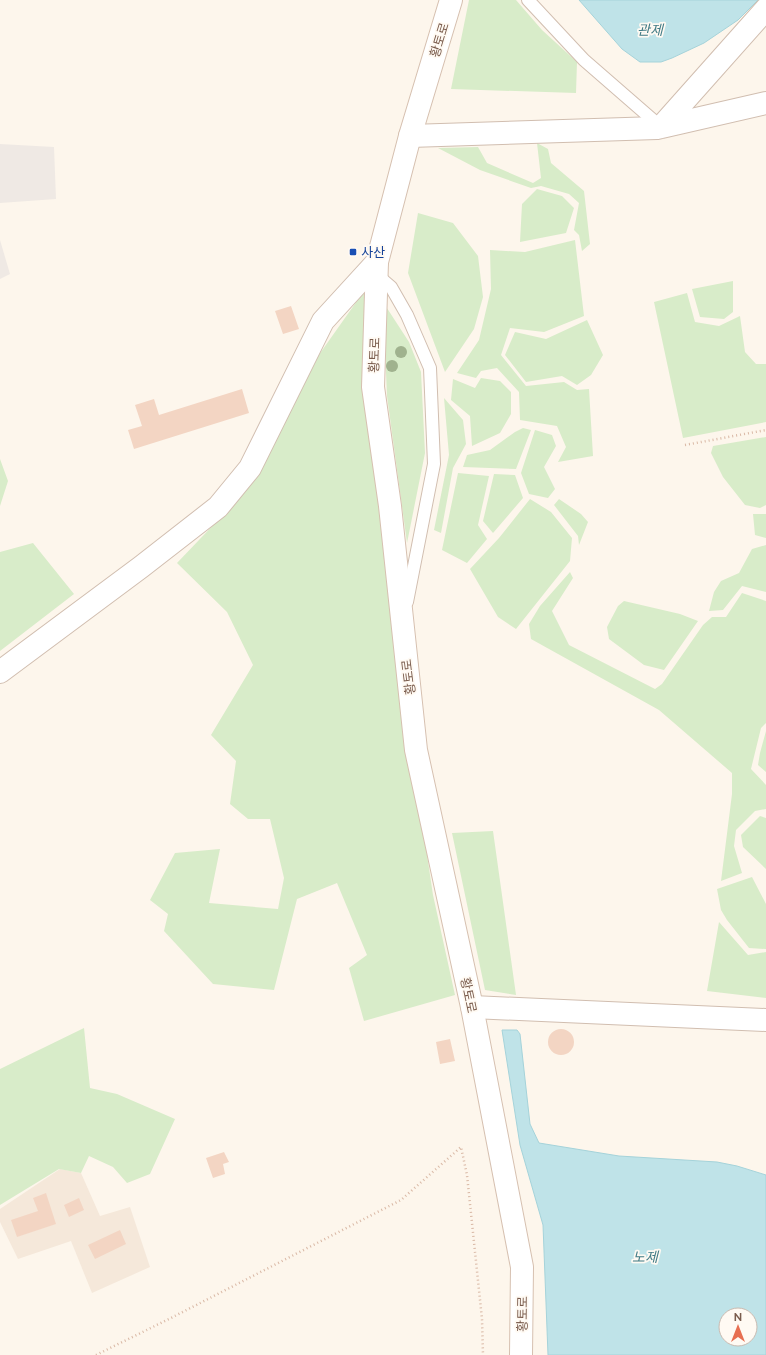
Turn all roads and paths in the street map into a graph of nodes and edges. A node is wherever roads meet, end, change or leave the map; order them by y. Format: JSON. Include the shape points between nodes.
{"nodes":[{"id":1,"x":451,"y":0,"type":"edge"},
{"id":2,"x":528,"y":0,"type":"edge"},
{"id":3,"x":766,"y":9,"type":"edge"},
{"id":4,"x":766,"y":103,"type":"edge"},
{"id":5,"x":661,"y":127,"type":"junction"},
{"id":6,"x":410,"y":136,"type":"junction"},
{"id":7,"x":377,"y":269,"type":"junction"},
{"id":8,"x":766,"y":430,"type":"edge"},
{"id":9,"x":685,"y":445,"type":"dead end"},
{"id":10,"x":402,"y":625,"type":"junction"},
{"id":11,"x":0,"y":672,"type":"edge"},
{"id":12,"x":472,"y":1007,"type":"junction"},
{"id":13,"x":766,"y":1020,"type":"edge"},
{"id":14,"x":96,"y":1355,"type":"edge"},
{"id":15,"x":483,"y":1355,"type":"edge"},
{"id":16,"x":521,"y":1355,"type":"edge"}],
"edges":[{"from":1,"to":6,"type":"street","name":"황토로"},
{"from":2,"to":5,"type":"lane","via":[[584,60]]},
{"from":3,"to":5,"type":"street"},
{"from":4,"to":5,"type":"street"},
{"from":5,"to":6,"type":"street"},
{"from":6,"to":7,"type":"street","name":"황토로"},
{"from":7,"to":10,"type":"street","name":"황토로","via":[[373,387],[390,506]]},
{"from":7,"to":10,"type":"lane","via":[[404,309],[430,368],[434,464]]},
{"from":7,"to":11,"type":"street","via":[[324,321],[250,468],[218,507]]},
{"from":8,"to":9,"type":"path"},
{"from":10,"to":12,"type":"street","name":"황토로","via":[[416,750]]},
{"from":12,"to":13,"type":"street"},
{"from":12,"to":16,"type":"street","name":"황토로","via":[[522,1267]]},
{"from":14,"to":15,"type":"path","via":[[401,1200],[461,1148],[467,1175],[482,1319]]}]}
